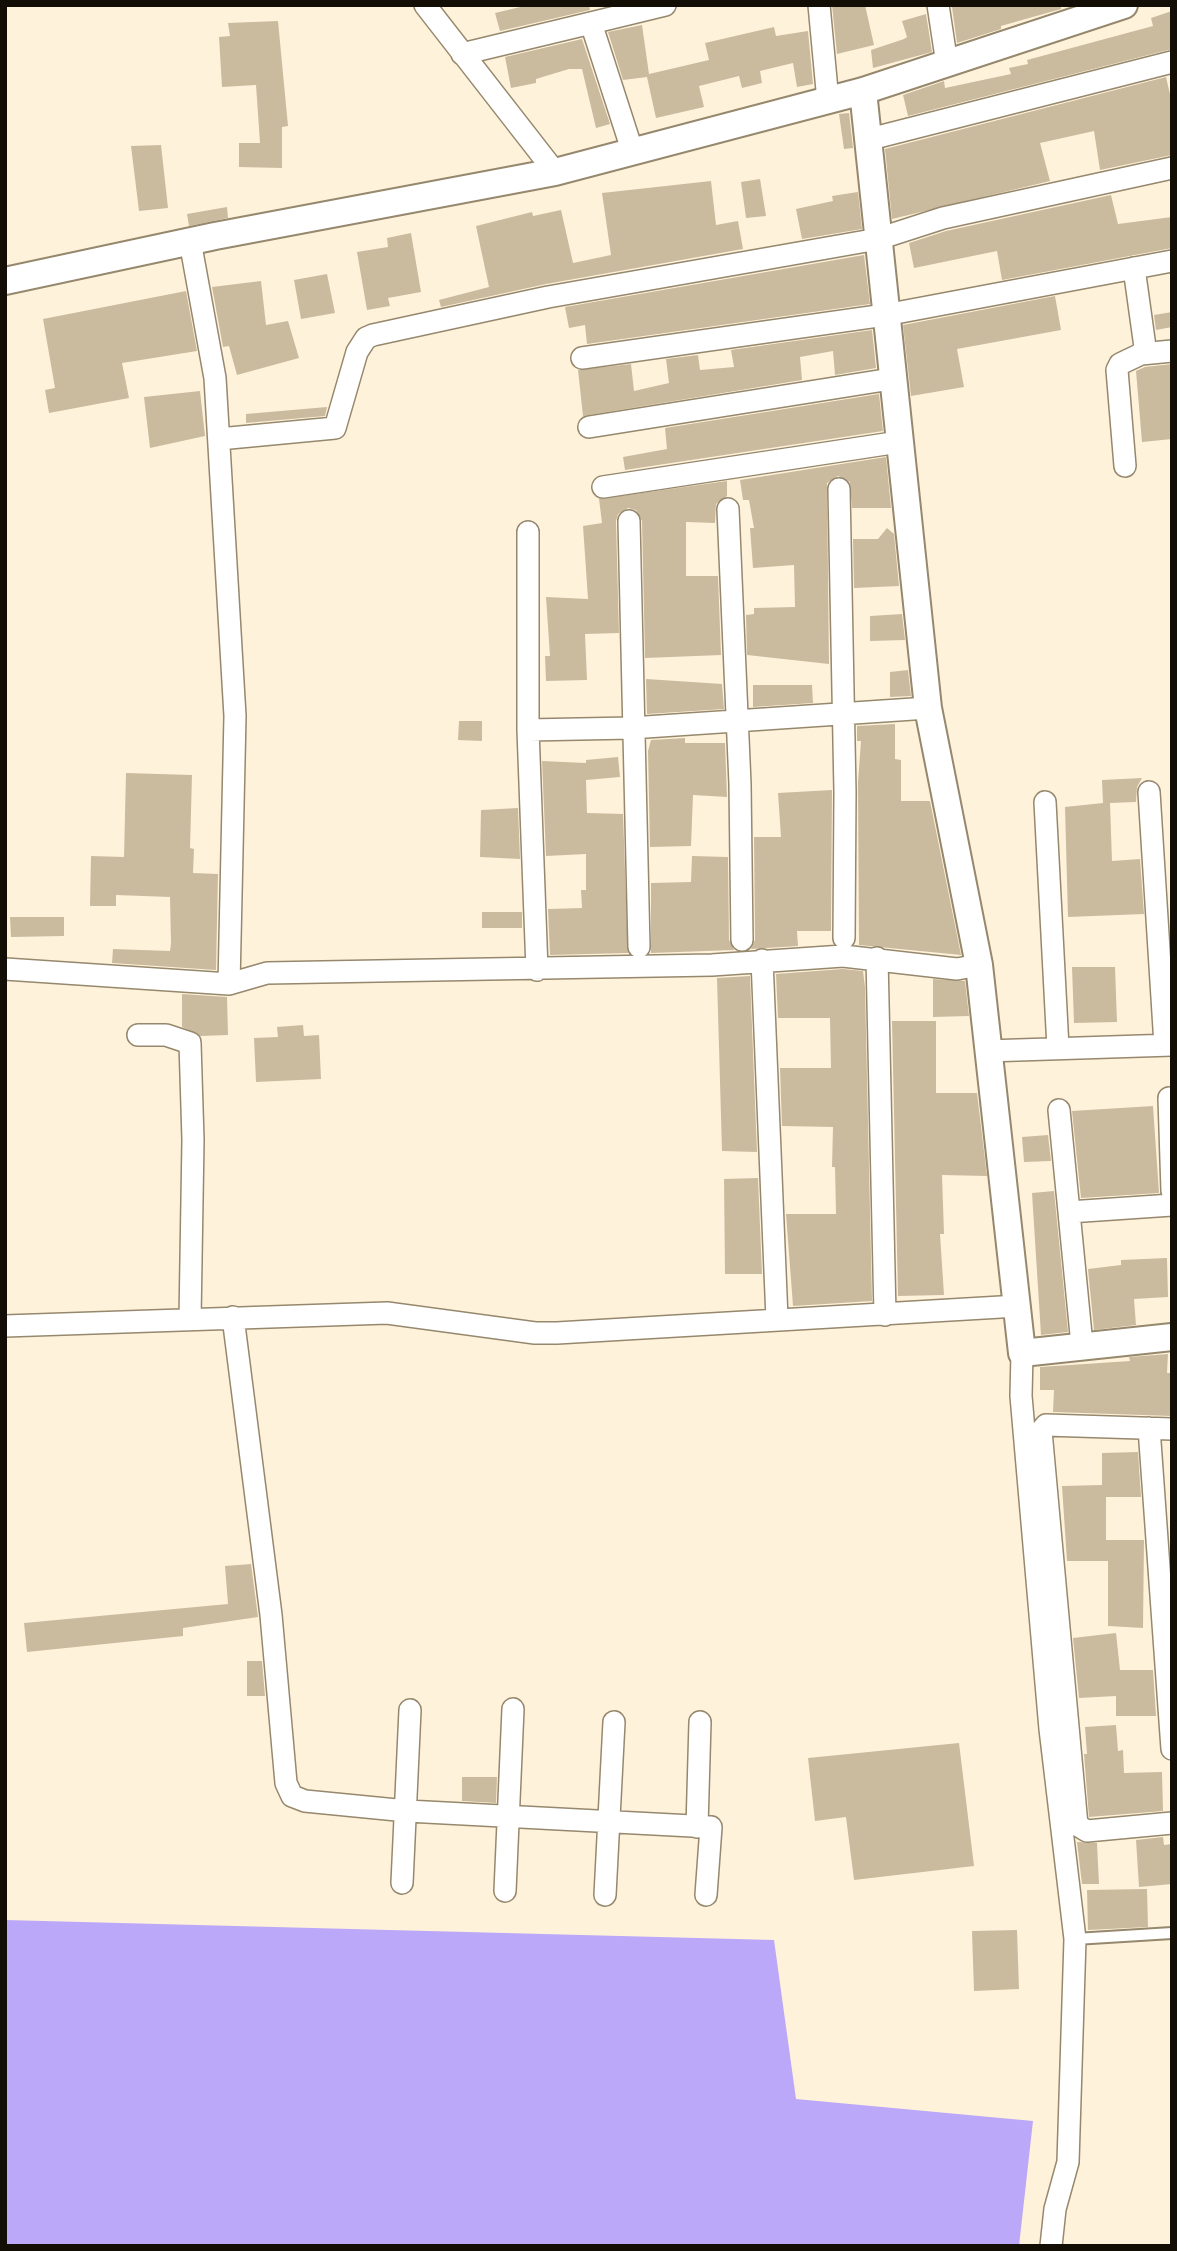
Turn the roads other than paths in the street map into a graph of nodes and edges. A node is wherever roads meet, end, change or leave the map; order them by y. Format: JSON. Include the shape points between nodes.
{"nodes":[{"id":1,"x":425,"y":5,"type":"edge"},
{"id":2,"x":665,"y":5,"type":"edge"},
{"id":3,"x":819,"y":5,"type":"edge"},
{"id":4,"x":938,"y":5,"type":"edge"},
{"id":5,"x":1124,"y":5,"type":"edge"},
{"id":6,"x":591,"y":23,"type":"junction"},
{"id":7,"x":462,"y":54,"type":"junction"},
{"id":8,"x":1172,"y":62,"type":"edge"},
{"id":9,"x":947,"y":64,"type":"junction"},
{"id":10,"x":863,"y":91,"type":"junction"},
{"id":11,"x":828,"y":101,"type":"junction"},
{"id":12,"x":870,"y":139,"type":"junction"},
{"id":13,"x":633,"y":153,"type":"junction"},
{"id":14,"x":1172,"y":168,"type":"edge"},
{"id":15,"x":555,"y":172,"type":"junction"},
{"id":16,"x":878,"y":239,"type":"junction"},
{"id":17,"x":190,"y":241,"type":"junction"},
{"id":18,"x":1172,"y":261,"type":"edge"},
{"id":19,"x":1134,"y":268,"type":"junction"},
{"id":20,"x":5,"y":281,"type":"edge"},
{"id":21,"x":885,"y":315,"type":"junction"},
{"id":22,"x":1172,"y":351,"type":"edge"},
{"id":23,"x":1142,"y":354,"type":"junction"},
{"id":24,"x":582,"y":358,"type":"dead end"},
{"id":25,"x":891,"y":379,"type":"junction"},
{"id":26,"x":589,"y":427,"type":"dead end"},
{"id":27,"x":219,"y":439,"type":"junction"},
{"id":28,"x":899,"y":442,"type":"junction"},
{"id":29,"x":1125,"y":466,"type":"dead end"},
{"id":30,"x":603,"y":486,"type":"dead end"},
{"id":31,"x":839,"y":489,"type":"dead end"},
{"id":32,"x":728,"y":509,"type":"dead end"},
{"id":33,"x":628,"y":521,"type":"dead end"},
{"id":34,"x":528,"y":532,"type":"dead end"},
{"id":35,"x":928,"y":708,"type":"junction"},
{"id":36,"x":844,"y":714,"type":"junction"},
{"id":37,"x":737,"y":722,"type":"junction"},
{"id":38,"x":631,"y":728,"type":"junction"},
{"id":39,"x":527,"y":730,"type":"junction"},
{"id":40,"x":1149,"y":792,"type":"dead end"},
{"id":41,"x":1045,"y":802,"type":"dead end"},
{"id":42,"x":844,"y":938,"type":"dead end"},
{"id":43,"x":742,"y":940,"type":"dead end"},
{"id":44,"x":639,"y":947,"type":"dead end"},
{"id":45,"x":877,"y":958,"type":"junction"},
{"id":46,"x":762,"y":960,"type":"junction"},
{"id":47,"x":979,"y":965,"type":"junction"},
{"id":48,"x":5,"y":969,"type":"edge"},
{"id":49,"x":537,"y":970,"type":"junction"},
{"id":50,"x":229,"y":984,"type":"junction"},
{"id":51,"x":138,"y":1035,"type":"dead end"},
{"id":52,"x":1169,"y":1045,"type":"edge"},
{"id":53,"x":1058,"y":1048,"type":"junction"},
{"id":54,"x":987,"y":1051,"type":"junction"},
{"id":55,"x":1169,"y":1098,"type":"dead end"},
{"id":56,"x":1059,"y":1110,"type":"dead end"},
{"id":57,"x":1172,"y":1190,"type":"edge"},
{"id":58,"x":1172,"y":1205,"type":"edge"},
{"id":59,"x":1069,"y":1212,"type":"junction"},
{"id":60,"x":1018,"y":1307,"type":"junction"},
{"id":61,"x":885,"y":1315,"type":"junction"},
{"id":62,"x":233,"y":1317,"type":"junction"},
{"id":63,"x":190,"y":1319,"type":"junction"},
{"id":64,"x":777,"y":1319,"type":"junction"},
{"id":65,"x":5,"y":1326,"type":"edge"},
{"id":66,"x":1172,"y":1337,"type":"edge"},
{"id":67,"x":1082,"y":1345,"type":"junction"},
{"id":68,"x":1022,"y":1353,"type":"junction"},
{"id":69,"x":1149,"y":1428,"type":"junction"},
{"id":70,"x":1172,"y":1429,"type":"edge"},
{"id":71,"x":513,"y":1709,"type":"dead end"},
{"id":72,"x":410,"y":1710,"type":"dead end"},
{"id":73,"x":614,"y":1722,"type":"dead end"},
{"id":74,"x":700,"y":1722,"type":"dead end"},
{"id":75,"x":1172,"y":1749,"type":"edge"},
{"id":76,"x":407,"y":1811,"type":"junction"},
{"id":77,"x":509,"y":1817,"type":"junction"},
{"id":78,"x":609,"y":1822,"type":"junction"},
{"id":79,"x":1172,"y":1823,"type":"edge"},
{"id":80,"x":697,"y":1827,"type":"junction"},
{"id":81,"x":402,"y":1883,"type":"dead end"},
{"id":82,"x":505,"y":1891,"type":"dead end"},
{"id":83,"x":605,"y":1895,"type":"dead end"},
{"id":84,"x":706,"y":1895,"type":"dead end"},
{"id":85,"x":1172,"y":1933,"type":"edge"},
{"id":86,"x":1074,"y":1938,"type":"junction"},
{"id":87,"x":1051,"y":2246,"type":"edge"}],
"edges":[{"from":1,"to":7,"type":"street"},
{"from":2,"to":6,"type":"street"},
{"from":3,"to":11,"type":"street"},
{"from":4,"to":9,"type":"street"},
{"from":5,"to":9,"type":"street"},
{"from":6,"to":7,"type":"street"},
{"from":6,"to":13,"type":"street"},
{"from":7,"to":15,"type":"street"},
{"from":8,"to":12,"type":"street"},
{"from":9,"to":10,"type":"street"},
{"from":10,"to":11,"type":"street"},
{"from":10,"to":12,"type":"street"},
{"from":11,"to":13,"type":"street"},
{"from":12,"to":16,"type":"street"},
{"from":13,"to":15,"type":"street"},
{"from":14,"to":16,"type":"street","via":[[943,218]]},
{"from":15,"to":17,"type":"street"},
{"from":16,"to":21,"type":"street"},
{"from":16,"to":27,"type":"street","via":[[548,296],[373,335],[357,352],[335,428]]},
{"from":17,"to":20,"type":"street"},
{"from":17,"to":27,"type":"street","via":[[215,378]]},
{"from":18,"to":19,"type":"street"},
{"from":19,"to":21,"type":"street"},
{"from":19,"to":23,"type":"street"},
{"from":21,"to":24,"type":"street"},
{"from":21,"to":25,"type":"street"},
{"from":22,"to":23,"type":"street"},
{"from":23,"to":29,"type":"street","via":[[1117,370]]},
{"from":25,"to":26,"type":"street"},
{"from":25,"to":28,"type":"street"},
{"from":27,"to":50,"type":"street","via":[[235,716]]},
{"from":28,"to":30,"type":"street"},
{"from":28,"to":35,"type":"street"},
{"from":31,"to":36,"type":"street"},
{"from":32,"to":37,"type":"street"},
{"from":33,"to":38,"type":"street"},
{"from":34,"to":39,"type":"street"},
{"from":35,"to":36,"type":"street"},
{"from":35,"to":47,"type":"street"},
{"from":36,"to":37,"type":"street"},
{"from":36,"to":42,"type":"street"},
{"from":37,"to":38,"type":"street"},
{"from":37,"to":43,"type":"street"},
{"from":38,"to":39,"type":"street"},
{"from":38,"to":44,"type":"street"},
{"from":39,"to":49,"type":"street"},
{"from":40,"to":52,"type":"street"},
{"from":41,"to":53,"type":"street"},
{"from":45,"to":46,"type":"street"},
{"from":45,"to":47,"type":"street","via":[[957,969]]},
{"from":45,"to":61,"type":"street"},
{"from":46,"to":49,"type":"street"},
{"from":46,"to":64,"type":"street"},
{"from":47,"to":54,"type":"street"},
{"from":48,"to":50,"type":"street"},
{"from":49,"to":50,"type":"street","via":[[267,974]]},
{"from":51,"to":63,"type":"street","via":[[166,1035],[190,1043]]},
{"from":52,"to":53,"type":"street"},
{"from":53,"to":54,"type":"street"},
{"from":54,"to":60,"type":"street"},
{"from":55,"to":57,"type":"street"},
{"from":56,"to":59,"type":"street"},
{"from":58,"to":59,"type":"street"},
{"from":59,"to":67,"type":"street"},
{"from":60,"to":61,"type":"street"},
{"from":60,"to":68,"type":"street"},
{"from":61,"to":64,"type":"street"},
{"from":62,"to":63,"type":"street"},
{"from":62,"to":64,"type":"street","via":[[387,1313],[535,1333]]},
{"from":62,"to":76,"type":"street","via":[[271,1615],[286,1783],[292,1796],[305,1801]]},
{"from":63,"to":65,"type":"street"},
{"from":66,"to":67,"type":"street"},
{"from":67,"to":68,"type":"street"},
{"from":68,"to":86,"type":"street","via":[[1021,1396],[1050,1729]]},
{"from":69,"to":70,"type":"street"},
{"from":69,"to":75,"type":"street"},
{"from":69,"to":79,"type":"street","via":[[1046,1425],[1041,1432],[1077,1825],[1087,1831]]},
{"from":71,"to":77,"type":"street"},
{"from":72,"to":76,"type":"street"},
{"from":73,"to":78,"type":"street"},
{"from":74,"to":80,"type":"street"},
{"from":76,"to":77,"type":"street"},
{"from":76,"to":81,"type":"street"},
{"from":77,"to":78,"type":"street"},
{"from":77,"to":82,"type":"street"},
{"from":78,"to":80,"type":"street"},
{"from":78,"to":83,"type":"street"},
{"from":80,"to":84,"type":"street","via":[[713,1831]]},
{"from":85,"to":86,"type":"lane"},
{"from":86,"to":87,"type":"street","via":[[1068,2162],[1055,2208]]}]}
